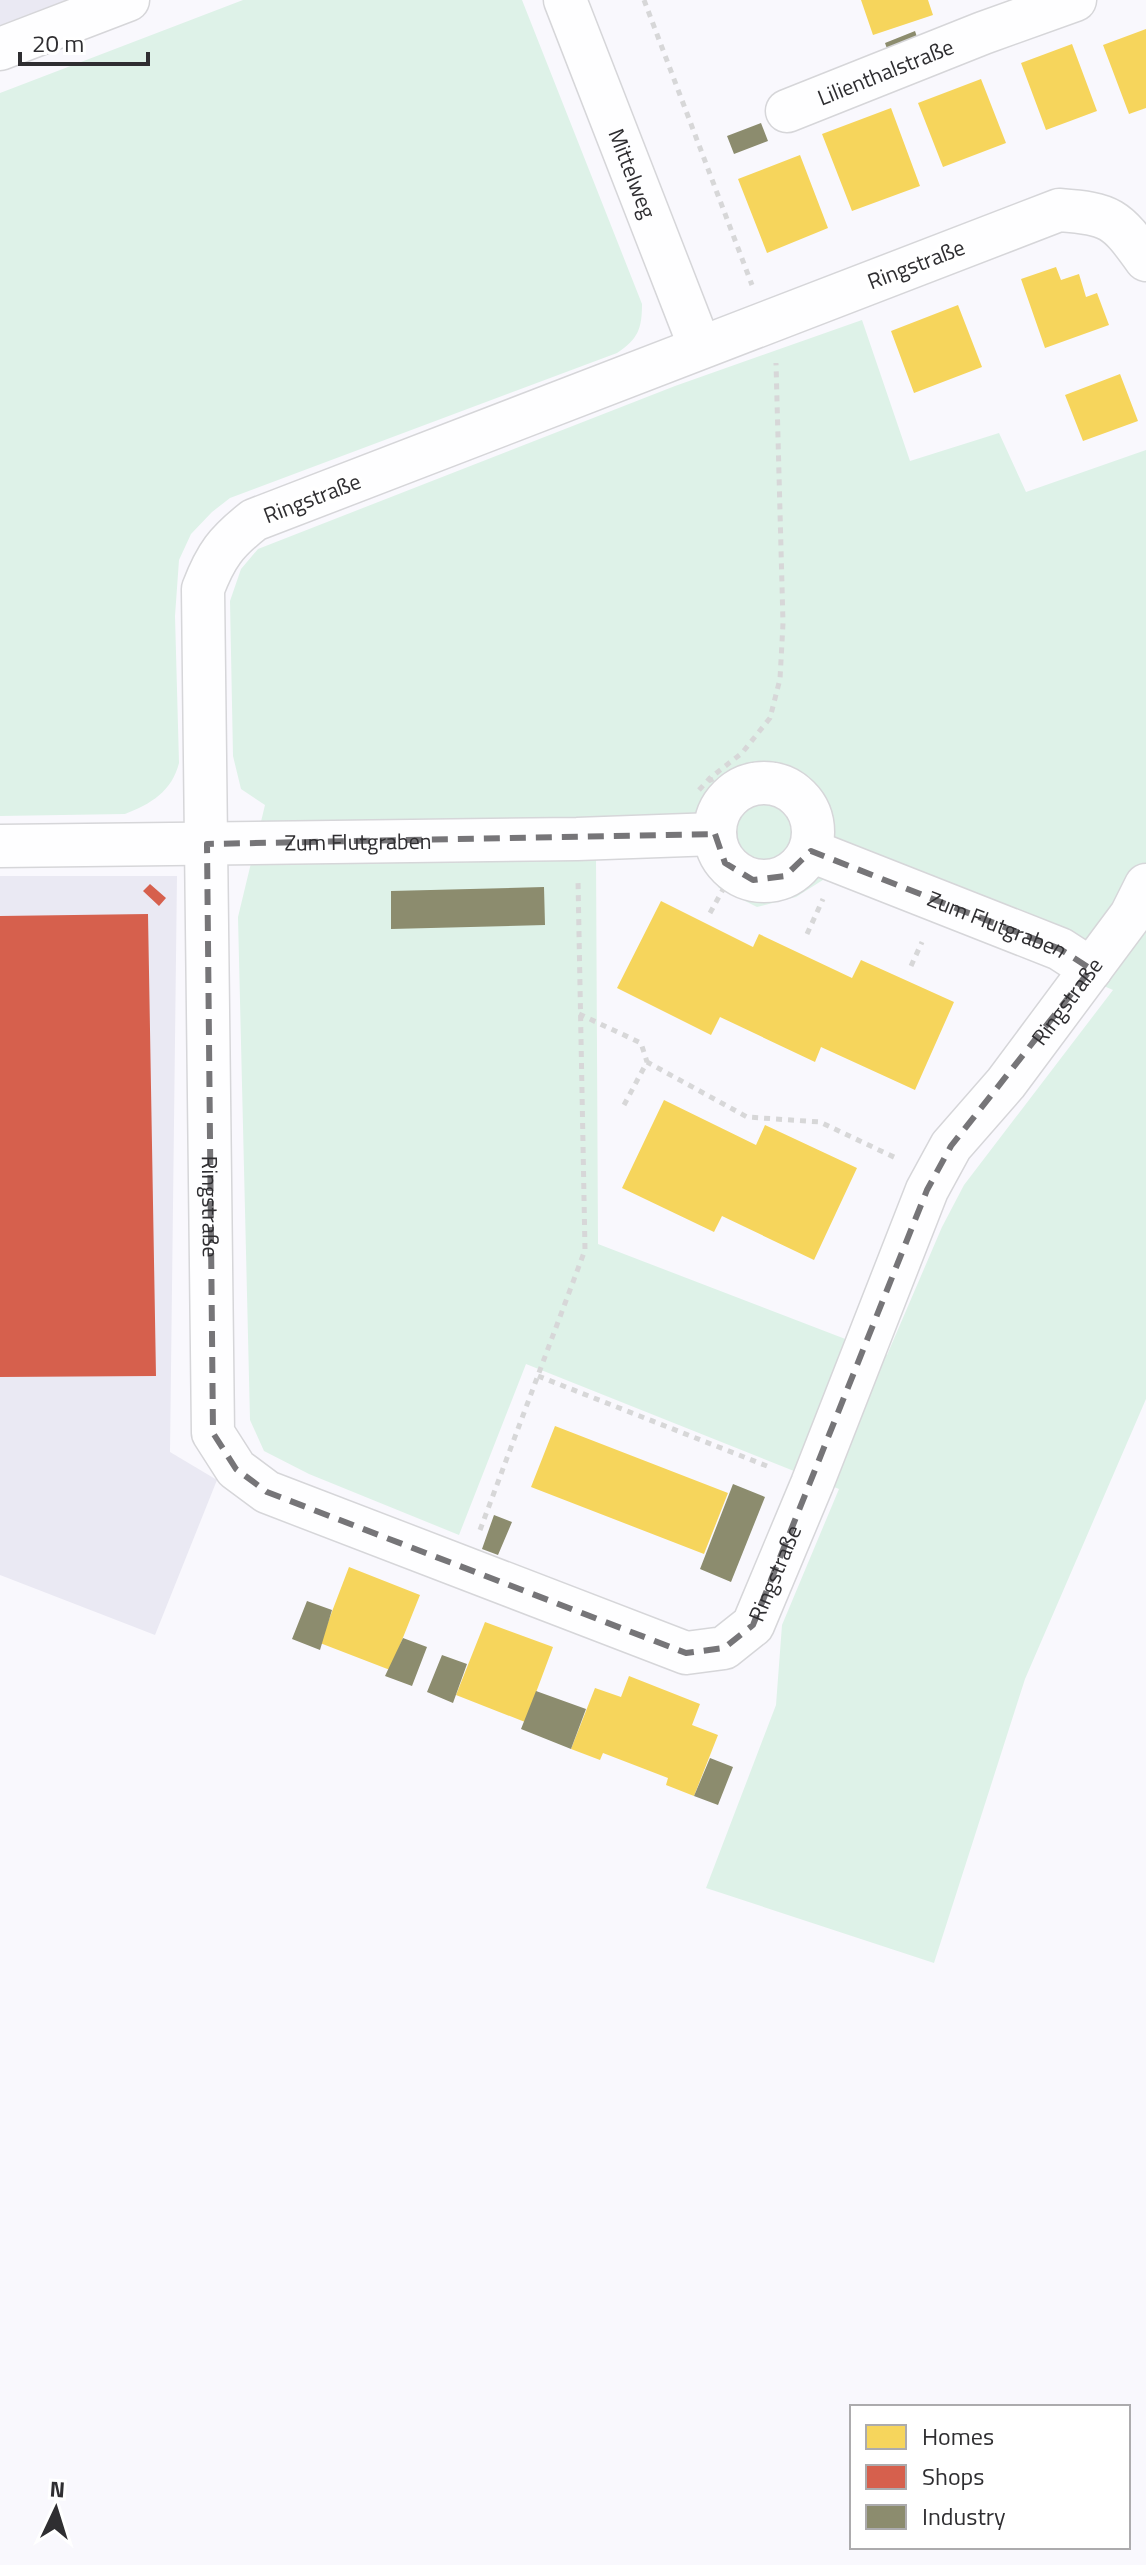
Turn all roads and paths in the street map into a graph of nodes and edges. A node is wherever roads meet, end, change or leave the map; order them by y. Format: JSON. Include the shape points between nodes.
{"nodes":[{"id":1,"x":128,"y":0,"type":"edge"},
{"id":2,"x":565,"y":0,"type":"edge"},
{"id":3,"x":644,"y":0,"type":"edge"},
{"id":4,"x":1075,"y":0,"type":"edge"},
{"id":5,"x":976,"y":16,"type":"edge"},
{"id":6,"x":0,"y":49,"type":"edge"},
{"id":7,"x":787,"y":111,"type":"dead end"},
{"id":8,"x":1146,"y":260,"type":"edge"},
{"id":9,"x":766,"y":322,"type":"junction"},
{"id":10,"x":700,"y":347,"type":"junction"},
{"id":11,"x":723,"y":836,"type":"junction"},
{"id":12,"x":577,"y":839,"type":"junction"},
{"id":13,"x":207,"y":844,"type":"junction"},
{"id":14,"x":0,"y":846,"type":"edge"},
{"id":15,"x":811,"y":851,"type":"junction"},
{"id":16,"x":1146,"y":885,"type":"edge"},
{"id":17,"x":710,"y":913,"type":"dead end"},
{"id":18,"x":1091,"y":969,"type":"junction"},
{"id":19,"x":579,"y":1014,"type":"junction"},
{"id":20,"x":647,"y":1062,"type":"junction"},
{"id":21,"x":624,"y":1105,"type":"dead end"},
{"id":22,"x":935,"y":1177,"type":"junction"},
{"id":23,"x":538,"y":1376,"type":"junction"},
{"id":24,"x":812,"y":1484,"type":"junction"},
{"id":25,"x":465,"y":1569,"type":"junction"}],
"edges":[{"from":1,"to":6,"type":"street"},
{"from":2,"to":10,"type":"street","name":"Mittelweg"},
{"from":3,"to":9,"type":"path"},
{"from":4,"to":5,"type":"street","name":"Lilienthalstraße"},
{"from":5,"to":7,"type":"street","name":"Lilienthalstraße"},
{"from":8,"to":9,"type":"street","name":"Ringstraße","via":[[1124,230],[1098,213],[1059,210]]},
{"from":9,"to":10,"type":"street","name":"Ringstraße"},
{"from":9,"to":11,"type":"path","via":[[775,345],[780,679],[770,718],[742,753],[710,778]]},
{"from":10,"to":13,"type":"street","name":"Ringstraße","via":[[254,520],[230,539],[203,589]]},
{"from":11,"to":12,"type":"street","name":"Zum Flutgraben"},
{"from":11,"to":15,"type":"street","name":"Zum Flutgraben","via":[[753,880],[785,876]]},
{"from":11,"to":15,"type":"street","via":[[733,793],[764,782],[781,785],[806,805],[813,821]]},
{"from":11,"to":17,"type":"path"},
{"from":12,"to":13,"type":"street","name":"Zum Flutgraben"},
{"from":12,"to":19,"type":"path"},
{"from":13,"to":14,"type":"street","name":"Zum Flutgraben"},
{"from":13,"to":25,"type":"street","name":"Ringstraße","via":[[213,1433],[236,1469],[267,1492]]},
{"from":15,"to":18,"type":"street","name":"Zum Flutgraben","via":[[1060,949]]},
{"from":16,"to":18,"type":"street","name":"Ringstraße"},
{"from":18,"to":22,"type":"street","name":"Ringstraße","via":[[1006,1083],[951,1146]]},
{"from":19,"to":20,"type":"path","via":[[641,1043]]},
{"from":19,"to":23,"type":"path","via":[[585,1250]]},
{"from":20,"to":21,"type":"path"},
{"from":20,"to":22,"type":"path","via":[[747,1117],[820,1122]]},
{"from":22,"to":24,"type":"street","name":"Ringstraße"},
{"from":23,"to":24,"type":"path"},
{"from":23,"to":25,"type":"path"},
{"from":24,"to":25,"type":"street","name":"Ringstraße","via":[[753,1625],[724,1648],[686,1653]]}]}
